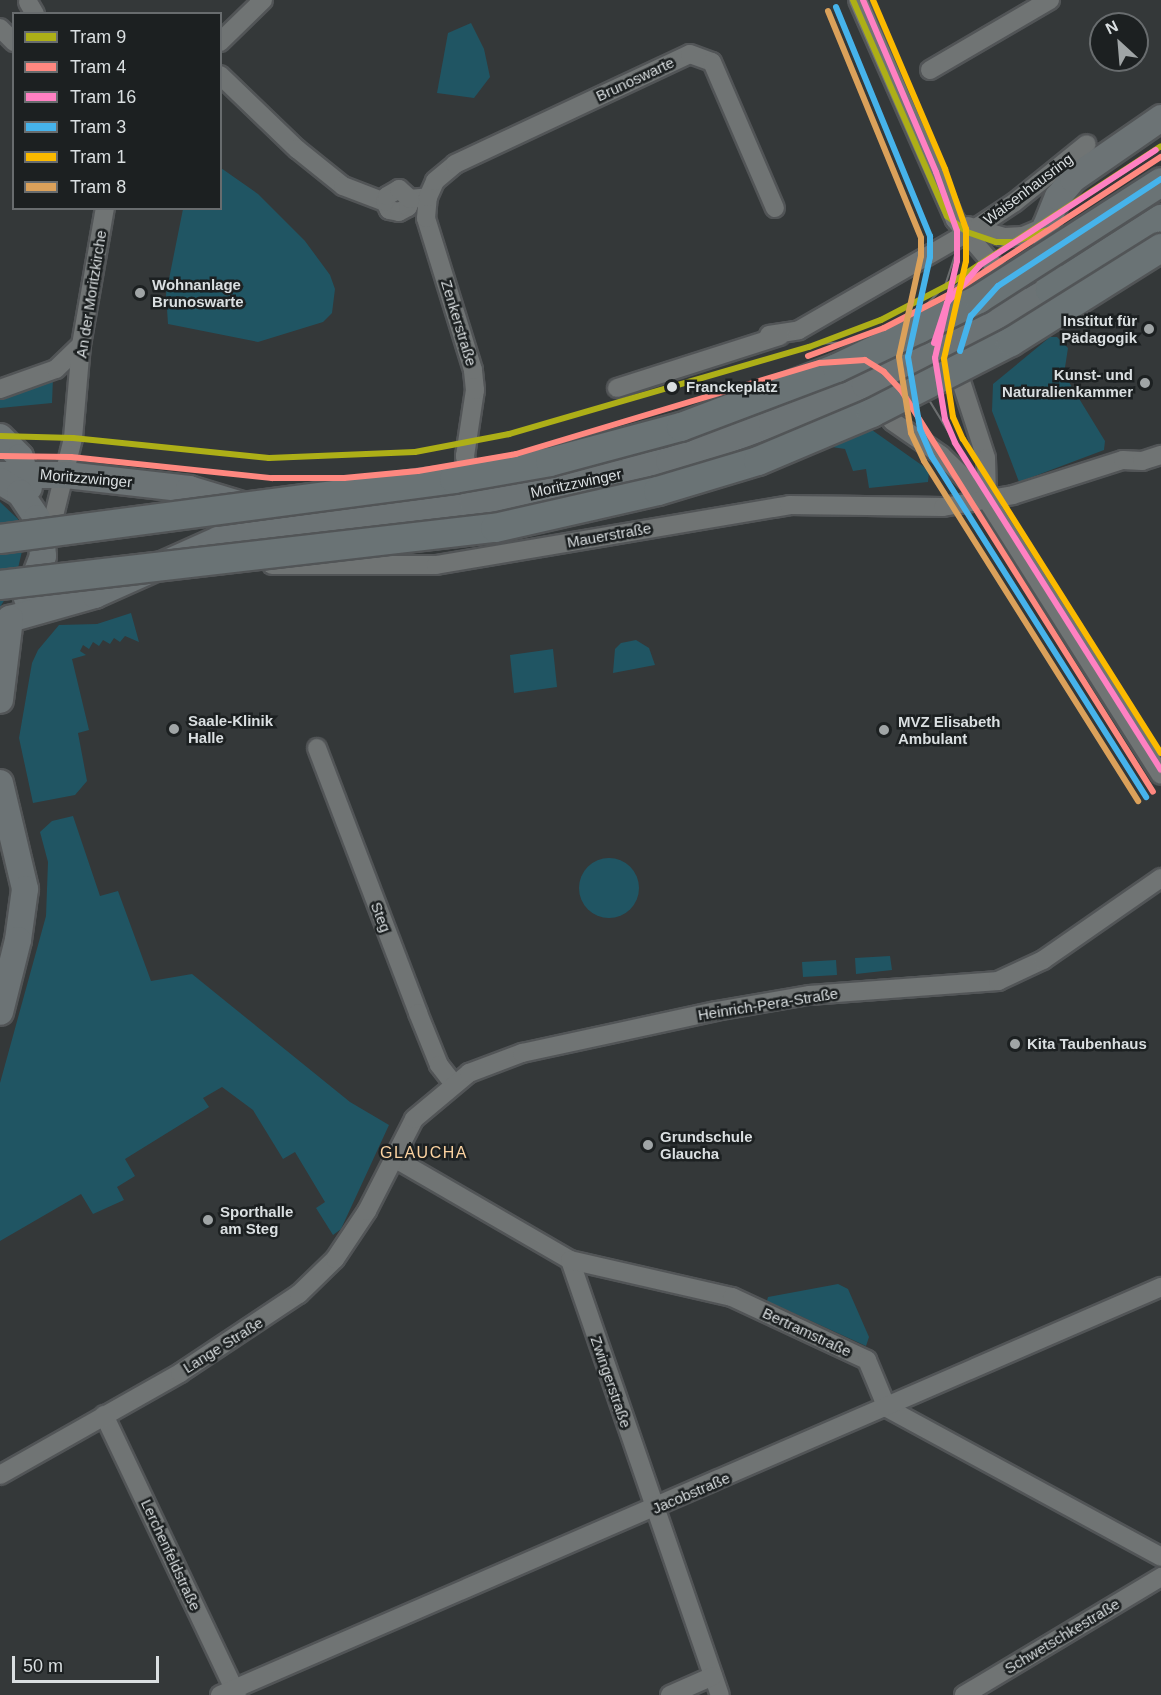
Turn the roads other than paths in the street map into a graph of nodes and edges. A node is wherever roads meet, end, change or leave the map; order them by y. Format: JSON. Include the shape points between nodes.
{"nodes":[{"id":1,"x":263,"y":0,"type":"edge"},
{"id":2,"x":858,"y":0,"type":"edge"},
{"id":3,"x":1050,"y":0,"type":"edge"},
{"id":4,"x":222,"y":40,"type":"edge"},
{"id":5,"x":930,"y":70,"type":"dead end"},
{"id":6,"x":222,"y":77,"type":"edge"},
{"id":7,"x":1161,"y":118,"type":"edge"},
{"id":8,"x":1087,"y":144,"type":"dead end"},
{"id":9,"x":1161,"y":182,"type":"edge"},
{"id":10,"x":419,"y":198,"type":"junction"},
{"id":11,"x":775,"y":208,"type":"dead end"},
{"id":12,"x":105,"y":210,"type":"edge"},
{"id":13,"x":1161,"y":219,"type":"edge"},
{"id":14,"x":1046,"y":226,"type":"junction"},
{"id":15,"x":970,"y":231,"type":"junction"},
{"id":16,"x":1161,"y":248,"type":"edge"},
{"id":17,"x":1039,"y":298,"type":"junction"},
{"id":18,"x":782,"y":320,"type":"dead end"},
{"id":19,"x":769,"y":335,"type":"dead end"},
{"id":20,"x":802,"y":335,"type":"junction"},
{"id":21,"x":81,"y":345,"type":"junction"},
{"id":22,"x":949,"y":346,"type":"junction"},
{"id":23,"x":865,"y":385,"type":"junction"},
{"id":24,"x":617,"y":387,"type":"dead end"},
{"id":25,"x":0,"y":388,"type":"edge"},
{"id":26,"x":0,"y":437,"type":"edge"},
{"id":27,"x":1161,"y":455,"type":"edge"},
{"id":28,"x":28,"y":473,"type":"junction"},
{"id":29,"x":0,"y":475,"type":"edge"},
{"id":30,"x":66,"y":475,"type":"junction"},
{"id":31,"x":0,"y":481,"type":"edge"},
{"id":32,"x":987,"y":500,"type":"junction"},
{"id":33,"x":473,"y":504,"type":"junction"},
{"id":34,"x":31,"y":506,"type":"junction"},
{"id":35,"x":309,"y":528,"type":"junction"},
{"id":36,"x":245,"y":535,"type":"junction"},
{"id":37,"x":0,"y":539,"type":"edge"},
{"id":38,"x":43,"y":556,"type":"junction"},
{"id":39,"x":0,"y":585,"type":"edge"},
{"id":40,"x":5,"y":622,"type":"edge"},
{"id":41,"x":0,"y":700,"type":"edge"},
{"id":42,"x":317,"y":748,"type":"dead end"},
{"id":43,"x":1161,"y":775,"type":"edge"},
{"id":44,"x":0,"y":783,"type":"edge"},
{"id":45,"x":1161,"y":878,"type":"edge"},
{"id":46,"x":7,"y":961,"type":"edge"},
{"id":47,"x":0,"y":1012,"type":"edge"},
{"id":48,"x":453,"y":1083,"type":"junction"},
{"id":49,"x":394,"y":1158,"type":"junction"},
{"id":50,"x":570,"y":1260,"type":"junction"},
{"id":51,"x":1161,"y":1287,"type":"edge"},
{"id":52,"x":887,"y":1408,"type":"junction"},
{"id":53,"x":104,"y":1415,"type":"junction"},
{"id":54,"x":0,"y":1475,"type":"edge"},
{"id":55,"x":655,"y":1508,"type":"junction"},
{"id":56,"x":1161,"y":1557,"type":"edge"},
{"id":57,"x":1161,"y":1577,"type":"edge"},
{"id":58,"x":713,"y":1676,"type":"junction"},
{"id":59,"x":231,"y":1693,"type":"edge"},
{"id":60,"x":670,"y":1695,"type":"edge"},
{"id":61,"x":720,"y":1695,"type":"edge"},
{"id":62,"x":964,"y":1695,"type":"edge"}],
"edges":[{"from":1,"to":4,"type":"street"},
{"from":2,"to":15,"type":"street","via":[[950,212]]},
{"from":3,"to":5,"type":"street"},
{"from":6,"to":10,"type":"street","via":[[297,149],[343,186],[385,202],[389,210],[399,212]]},
{"from":7,"to":14,"type":"street","name":"Waisenhausring","via":[[1074,179],[1058,197]]},
{"from":8,"to":15,"type":"street","name":"Waisenhausring","via":[[1015,202]]},
{"from":9,"to":37,"type":"main road","bridge":true,"via":[[979,299],[837,368],[681,427],[550,462],[454,479]]},
{"from":10,"to":11,"type":"street","name":"Brunoswarte","via":[[455,164],[690,54],[712,62]]},
{"from":10,"to":33,"type":"street","name":"Zenkerstraße","via":[[473,370],[475,390],[465,456]]},
{"from":12,"to":21,"type":"street","name":"An der Moritzkirche"},
{"from":13,"to":17,"type":"main road"},
{"from":14,"to":15,"type":"street","via":[[1014,237]]},
{"from":14,"to":17,"type":"street","name":"Waisenhausring"},
{"from":15,"to":17,"type":"street","via":[[986,256]]},
{"from":15,"to":20,"type":"street"},
{"from":16,"to":39,"type":"main road","bridge":true,"via":[[1011,342],[872,413],[758,461],[658,491],[472,531]]},
{"from":17,"to":22,"type":"street"},
{"from":18,"to":20,"type":"street"},
{"from":19,"to":20,"type":"street"},
{"from":20,"to":24,"type":"street"},
{"from":21,"to":25,"type":"street","via":[[56,369]]},
{"from":21,"to":30,"type":"street","name":"An der Moritzkirche","via":[[78,406]]},
{"from":22,"to":23,"type":"street"},
{"from":22,"to":32,"type":"street","via":[[986,458]]},
{"from":23,"to":32,"type":"street","via":[[892,422],[941,455]]},
{"from":23,"to":33,"type":"street","name":"Moritzzwinger","via":[[669,461]]},
{"from":26,"to":28,"type":"street","via":[[20,457]]},
{"from":27,"to":32,"type":"street","via":[[1142,461],[1123,460]]},
{"from":28,"to":29,"type":"street","name":"Moritzzwinger"},
{"from":28,"to":30,"type":"street","name":"Moritzzwinger"},
{"from":28,"to":34,"type":"street"},
{"from":30,"to":35,"type":"street","name":"Moritzzwinger","via":[[189,489]]},
{"from":30,"to":38,"type":"street","name":"An der Moritzkirche"},
{"from":31,"to":34,"type":"street","via":[[20,493]]},
{"from":32,"to":36,"type":"street","name":"Mauerstraße","via":[[943,507],[789,504],[436,565],[268,566]]},
{"from":32,"to":43,"type":"street"},
{"from":33,"to":35,"type":"street","name":"Moritzzwinger"},
{"from":34,"to":38,"type":"street","via":[[42,533]]},
{"from":35,"to":36,"type":"street","name":"Moritzzwinger"},
{"from":36,"to":40,"type":"street","name":"Moritzzwinger","via":[[218,540],[95,595]]},
{"from":38,"to":40,"type":"street","via":[[36,582]]},
{"from":40,"to":41,"type":"street"},
{"from":42,"to":48,"type":"street","name":"Steg","via":[[418,1014],[439,1065]]},
{"from":44,"to":46,"type":"street","via":[[25,889]]},
{"from":45,"to":48,"type":"street","name":"Heinrich-Pera-Straße","via":[[1043,960],[998,981],[809,995],[716,1011],[522,1053]]},
{"from":46,"to":47,"type":"street"},
{"from":48,"to":49,"type":"street","name":"Heinrich-Pera-Straße","via":[[414,1119]]},
{"from":49,"to":50,"type":"street"},
{"from":49,"to":53,"type":"street","name":"Lange Straße","via":[[335,1259],[298,1294],[180,1373]]},
{"from":50,"to":52,"type":"street","name":"Bertramstraße","via":[[732,1297],[799,1327],[867,1360]]},
{"from":50,"to":55,"type":"street","name":"Zwingerstraße"},
{"from":51,"to":52,"type":"street","name":"Jacobstraße"},
{"from":52,"to":55,"type":"street","name":"Jacobstraße"},
{"from":52,"to":56,"type":"street"},
{"from":53,"to":54,"type":"street","name":"Lange Straße"},
{"from":53,"to":59,"type":"street","name":"Lerchenfeldstraße"},
{"from":55,"to":58,"type":"street","name":"Zwingerstraße"},
{"from":55,"to":59,"type":"street","name":"Jacobstraße"},
{"from":57,"to":62,"type":"street","name":"Schwetschkestraße"},
{"from":58,"to":60,"type":"street"},
{"from":58,"to":61,"type":"street","name":"Zwingerstraße"}]}
